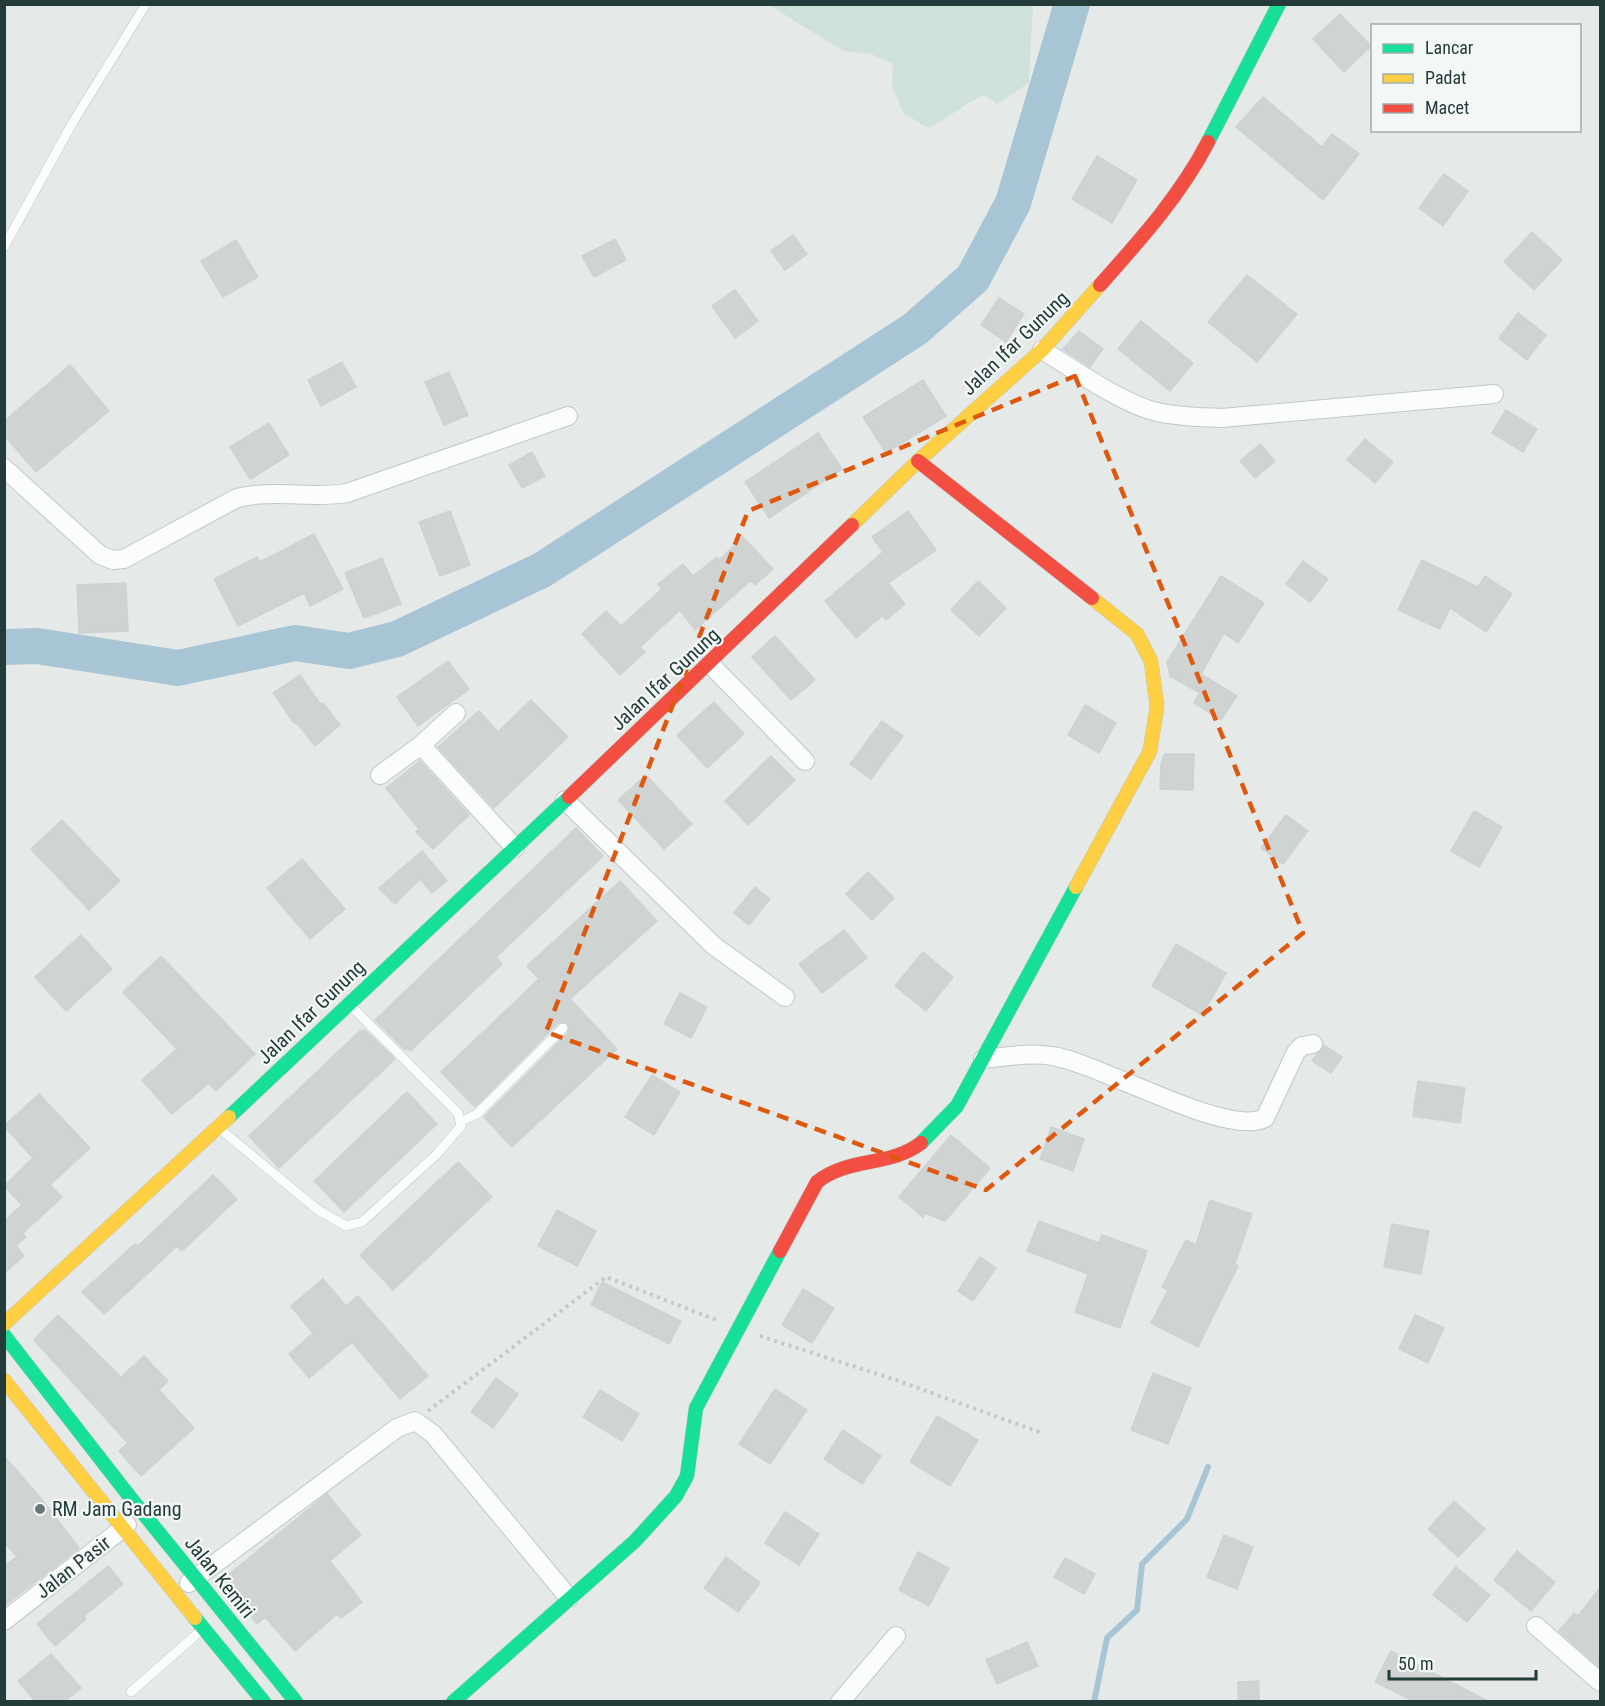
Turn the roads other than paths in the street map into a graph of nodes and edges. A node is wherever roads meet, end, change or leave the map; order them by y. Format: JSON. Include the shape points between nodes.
{"nodes":[{"id":1,"x":146,"y":4,"type":"edge"},
{"id":2,"x":1279,"y":4,"type":"edge"},
{"id":3,"x":4,"y":247,"type":"edge"},
{"id":4,"x":1042,"y":350,"type":"junction"},
{"id":5,"x":1494,"y":394,"type":"dead end"},
{"id":6,"x":568,"y":416,"type":"dead end"},
{"id":7,"x":918,"y":461,"type":"junction"},
{"id":8,"x":4,"y":468,"type":"edge"},
{"id":9,"x":711,"y":664,"type":"junction"},
{"id":10,"x":456,"y":713,"type":"dead end"},
{"id":11,"x":421,"y":745,"type":"junction"},
{"id":12,"x":806,"y":761,"type":"dead end"},
{"id":13,"x":381,"y":775,"type":"dead end"},
{"id":14,"x":565,"y":800,"type":"junction"},
{"id":15,"x":515,"y":848,"type":"junction"},
{"id":16,"x":785,"y":997,"type":"dead end"},
{"id":17,"x":348,"y":1003,"type":"junction"},
{"id":18,"x":563,"y":1028,"type":"dead end"},
{"id":19,"x":1313,"y":1044,"type":"dead end"},
{"id":20,"x":983,"y":1059,"type":"junction"},
{"id":21,"x":462,"y":1121,"type":"junction"},
{"id":22,"x":218,"y":1128,"type":"junction"},
{"id":23,"x":4,"y":1324,"type":"edge"},
{"id":24,"x":4,"y":1335,"type":"edge"},
{"id":25,"x":4,"y":1380,"type":"edge"},
{"id":26,"x":142,"y":1513,"type":"junction"},
{"id":27,"x":121,"y":1529,"type":"junction"},
{"id":28,"x":196,"y":1578,"type":"junction"},
{"id":29,"x":176,"y":1593,"type":"junction"},
{"id":30,"x":569,"y":1598,"type":"junction"},
{"id":31,"x":4,"y":1621,"type":"edge"},
{"id":32,"x":1536,"y":1626,"type":"dead end"},
{"id":33,"x":205,"y":1628,"type":"junction"},
{"id":34,"x":896,"y":1636,"type":"dead end"},
{"id":35,"x":1600,"y":1682,"type":"edge"},
{"id":36,"x":131,"y":1692,"type":"dead end"},
{"id":37,"x":264,"y":1701,"type":"edge"},
{"id":38,"x":296,"y":1701,"type":"edge"},
{"id":39,"x":453,"y":1701,"type":"edge"},
{"id":40,"x":840,"y":1701,"type":"edge"}],
"edges":[{"from":1,"to":3,"type":"lane","via":[[73,122]]},
{"from":2,"to":4,"type":"main road","name":"Jalan Ifar Gunung","via":[[1197,164],[1163,214]]},
{"from":4,"to":5,"type":"street","via":[[1133,404],[1177,415],[1222,418]]},
{"from":4,"to":7,"type":"main road","name":"Jalan Ifar Gunung"},
{"from":6,"to":8,"type":"street","via":[[347,493],[322,497],[253,494],[237,498],[124,559],[100,555]]},
{"from":7,"to":9,"type":"main road","name":"Jalan Ifar Gunung"},
{"from":7,"to":20,"type":"main road","via":[[1137,634],[1147,649],[1156,682],[1157,724],[1150,751]]},
{"from":9,"to":12,"type":"street"},
{"from":9,"to":14,"type":"main road","name":"Jalan Ifar Gunung"},
{"from":10,"to":11,"type":"street"},
{"from":11,"to":13,"type":"street"},
{"from":11,"to":15,"type":"street"},
{"from":14,"to":15,"type":"main road","name":"Jalan Ifar Gunung"},
{"from":14,"to":16,"type":"street","via":[[714,946]]},
{"from":15,"to":17,"type":"main road","name":"Jalan Ifar Gunung"},
{"from":17,"to":21,"type":"lane"},
{"from":17,"to":22,"type":"main road","name":"Jalan Ifar Gunung"},
{"from":18,"to":21,"type":"lane","via":[[477,1114]]},
{"from":19,"to":20,"type":"street","via":[[1296,1052],[1265,1118],[1258,1122],[1208,1114],[1080,1063],[1052,1056]]},
{"from":20,"to":30,"type":"main road","via":[[957,1106],[914,1148],[900,1155],[836,1167],[817,1182],[696,1408],[687,1476],[676,1496],[635,1541]]},
{"from":21,"to":22,"type":"lane","via":[[458,1133],[362,1222],[346,1226],[318,1210]]},
{"from":22,"to":23,"type":"main road","name":"Jalan Ifar Gunung"},
{"from":24,"to":26,"type":"main road","name":"Jalan Kemiri"},
{"from":25,"to":27,"type":"main road"},
{"from":26,"to":27,"type":"street","name":"Jalan Pasir"},
{"from":26,"to":28,"type":"main road","name":"Jalan Kemiri"},
{"from":27,"to":29,"type":"main road"},
{"from":27,"to":31,"type":"street","name":"Jalan Pasir"},
{"from":28,"to":29,"type":"street"},
{"from":28,"to":30,"type":"street","via":[[388,1434],[415,1421],[433,1434]]},
{"from":28,"to":38,"type":"main road","name":"Jalan Kemiri"},
{"from":29,"to":33,"type":"main road"},
{"from":30,"to":39,"type":"main road"},
{"from":32,"to":35,"type":"street"},
{"from":33,"to":36,"type":"lane"},
{"from":33,"to":37,"type":"main road"},
{"from":34,"to":40,"type":"street"}]}
